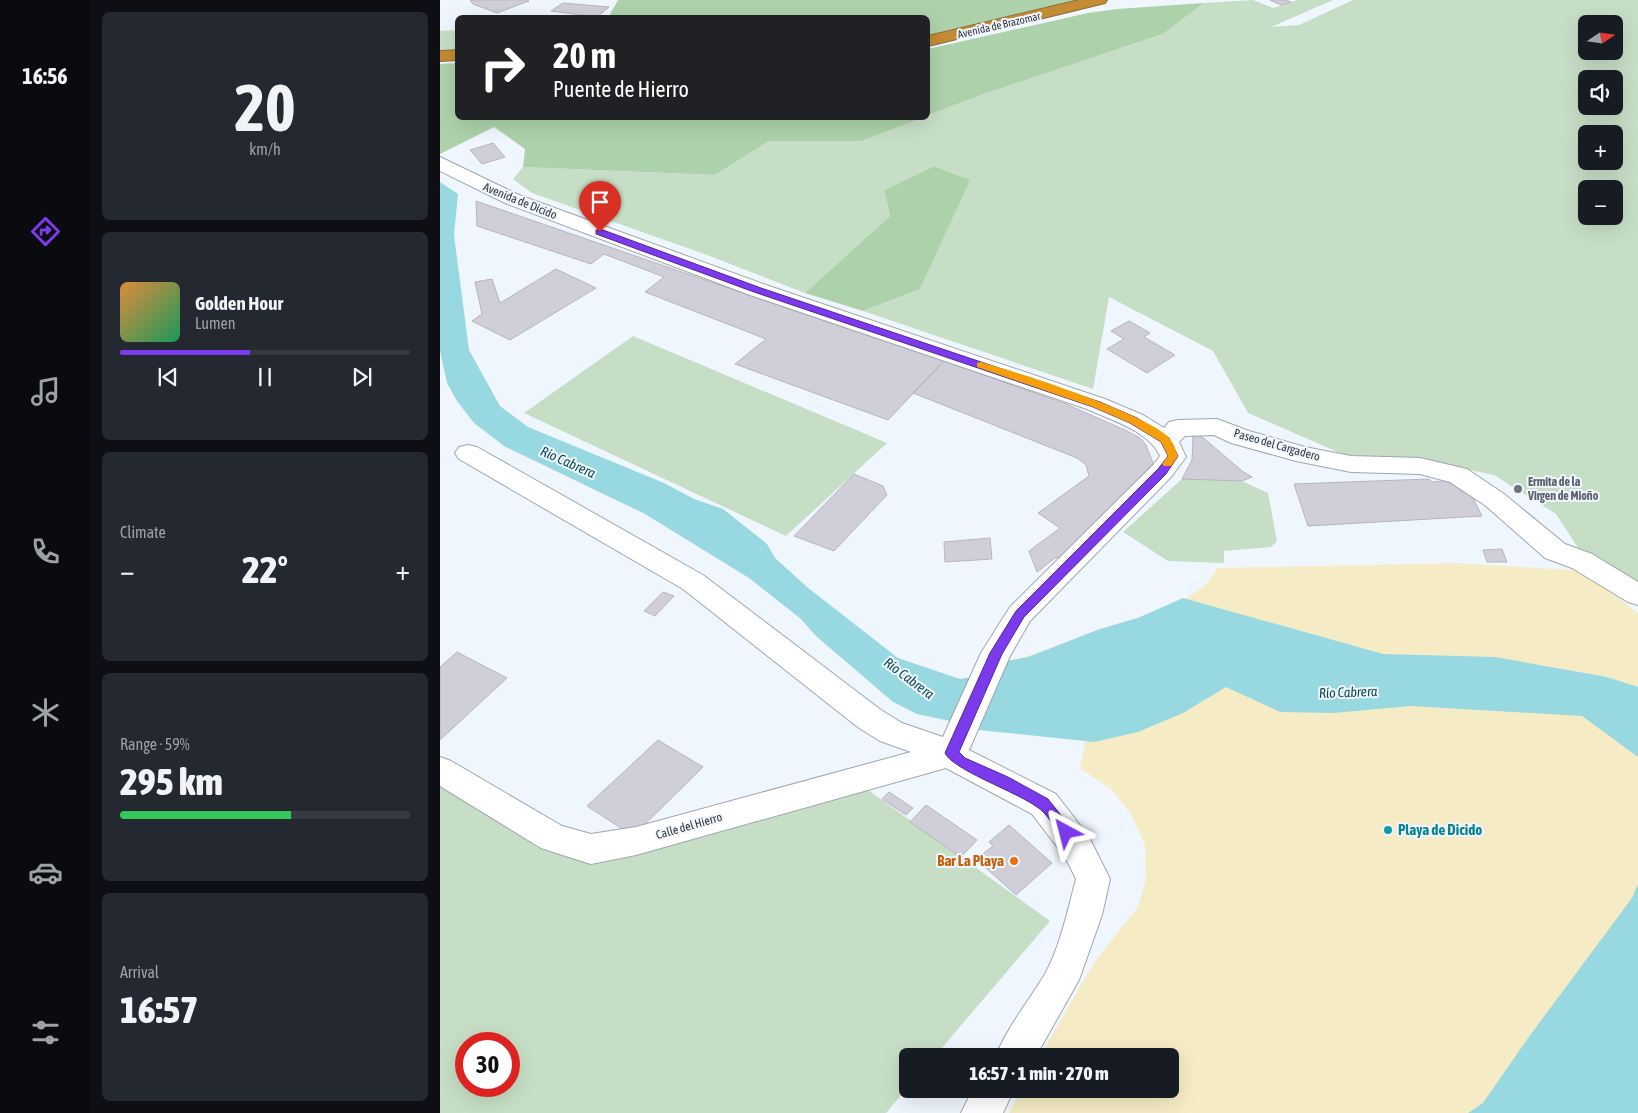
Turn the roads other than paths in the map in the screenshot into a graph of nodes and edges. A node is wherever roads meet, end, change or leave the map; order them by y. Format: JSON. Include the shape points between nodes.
{"nodes":[{"id":1,"x":1099,"y":0,"type":"edge"},
{"id":2,"x":930,"y":41,"type":"edge"},
{"id":3,"x":455,"y":55,"type":"edge"},
{"id":4,"x":440,"y":56,"type":"edge"},
{"id":5,"x":440,"y":163,"type":"edge"},
{"id":6,"x":1166,"y":440,"type":"junction"},
{"id":7,"x":468,"y":453,"type":"dead end"},
{"id":8,"x":1638,"y":595,"type":"edge"},
{"id":9,"x":952,"y":753,"type":"junction"},
{"id":10,"x":440,"y":770,"type":"edge"},
{"id":11,"x":1020,"y":1048,"type":"edge"},
{"id":12,"x":989,"y":1098,"type":"edge"},
{"id":13,"x":980,"y":1113,"type":"edge"}],
"edges":[{"from":1,"to":2,"type":"highway","name":"Avenida de Brazomar"},
{"from":3,"to":4,"type":"highway"},
{"from":5,"to":6,"type":"street","name":"Avenida de Dícido","via":[[512,199],[758,290],[1096,404]]},
{"from":6,"to":8,"type":"street","name":"Paseo del Cargadero","via":[[1178,428],[1217,427],[1240,437],[1305,455],[1351,464],[1420,466],[1458,476],[1495,500],[1555,551],[1582,562]]},
{"from":6,"to":9,"type":"street","via":[[1173,456],[1162,472],[1020,614],[996,653]]},
{"from":7,"to":9,"type":"street","via":[[693,582],[891,732]]},
{"from":9,"to":10,"type":"street","name":"Calle del Hierro","via":[[636,841],[590,849],[553,838]]},
{"from":9,"to":11,"type":"street","via":[[960,762],[1044,804],[1077,846],[1094,879],[1061,980]]},
{"from":12,"to":13,"type":"street"}]}
